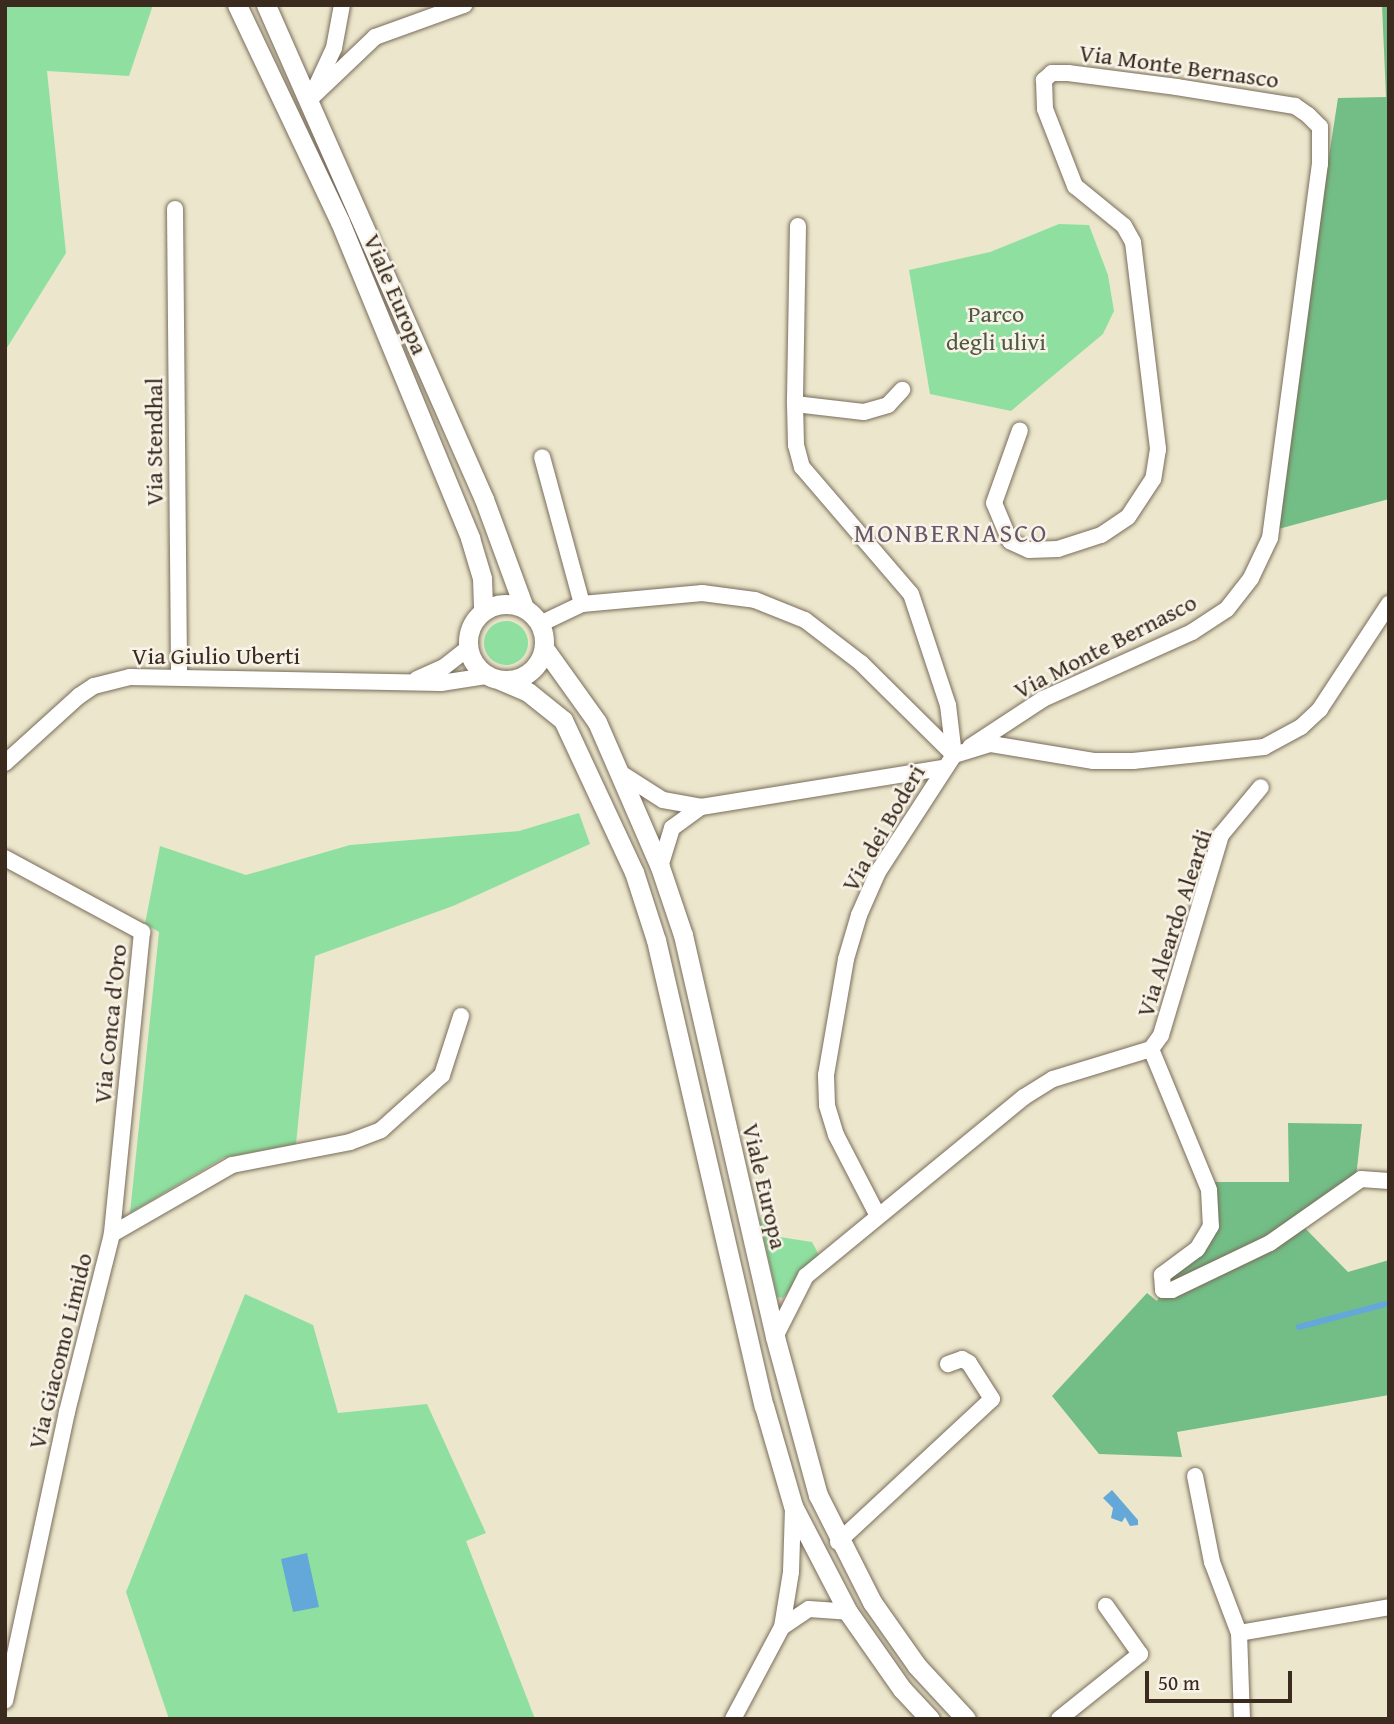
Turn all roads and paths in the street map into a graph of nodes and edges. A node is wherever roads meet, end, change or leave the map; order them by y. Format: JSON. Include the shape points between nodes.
{"nodes":[{"id":1,"x":237,"y":5,"type":"edge"},
{"id":2,"x":266,"y":5,"type":"edge"},
{"id":3,"x":342,"y":5,"type":"edge"},
{"id":4,"x":464,"y":5,"type":"edge"},
{"id":5,"x":310,"y":99,"type":"junction"},
{"id":6,"x":175,"y":209,"type":"dead end"},
{"id":7,"x":798,"y":226,"type":"dead end"},
{"id":8,"x":902,"y":390,"type":"dead end"},
{"id":9,"x":795,"y":404,"type":"junction"},
{"id":10,"x":1020,"y":430,"type":"dead end"},
{"id":11,"x":542,"y":457,"type":"dead end"},
{"id":12,"x":582,"y":604,"type":"junction"},
{"id":13,"x":1389,"y":604,"type":"edge"},
{"id":14,"x":524,"y":608,"type":"junction"},
{"id":15,"x":483,"y":611,"type":"junction"},
{"id":16,"x":540,"y":624,"type":"junction"},
{"id":17,"x":468,"y":648,"type":"junction"},
{"id":18,"x":544,"y":648,"type":"junction"},
{"id":19,"x":179,"y":675,"type":"junction"},
{"id":20,"x":494,"y":678,"type":"junction"},
{"id":21,"x":415,"y":680,"type":"junction"},
{"id":22,"x":970,"y":747,"type":"junction"},
{"id":23,"x":948,"y":761,"type":"junction"},
{"id":24,"x":5,"y":763,"type":"edge"},
{"id":25,"x":619,"y":772,"type":"junction"},
{"id":26,"x":1261,"y":787,"type":"dead end"},
{"id":27,"x":701,"y":807,"type":"junction"},
{"id":28,"x":5,"y":858,"type":"edge"},
{"id":29,"x":660,"y":867,"type":"junction"},
{"id":30,"x":461,"y":1016,"type":"dead end"},
{"id":31,"x":1151,"y":1049,"type":"junction"},
{"id":32,"x":1389,"y":1181,"type":"edge"},
{"id":33,"x":878,"y":1216,"type":"junction"},
{"id":34,"x":112,"y":1234,"type":"junction"},
{"id":35,"x":775,"y":1337,"type":"junction"},
{"id":36,"x":948,"y":1364,"type":"dead end"},
{"id":37,"x":1195,"y":1476,"type":"dead end"},
{"id":38,"x":793,"y":1506,"type":"junction"},
{"id":39,"x":838,"y":1542,"type":"junction"},
{"id":40,"x":1106,"y":1606,"type":"dead end"},
{"id":41,"x":1389,"y":1607,"type":"edge"},
{"id":42,"x":848,"y":1612,"type":"junction"},
{"id":43,"x":782,"y":1627,"type":"junction"},
{"id":44,"x":1239,"y":1633,"type":"junction"},
{"id":45,"x":5,"y":1700,"type":"edge"},
{"id":46,"x":733,"y":1719,"type":"edge"},
{"id":47,"x":930,"y":1719,"type":"edge"},
{"id":48,"x":966,"y":1719,"type":"edge"},
{"id":49,"x":1059,"y":1719,"type":"edge"},
{"id":50,"x":1242,"y":1719,"type":"edge"}],
"edges":[{"from":1,"to":15,"type":"street","name":"Viale Europa","via":[[340,222],[436,455],[478,559]]},
{"from":2,"to":5,"type":"street","name":"Viale Europa"},
{"from":3,"to":5,"type":"street","via":[[334,48]]},
{"from":4,"to":5,"type":"street","via":[[374,37]]},
{"from":5,"to":14,"type":"street","name":"Viale Europa","via":[[484,499]]},
{"from":6,"to":19,"type":"street","name":"Via Stendhal"},
{"from":7,"to":9,"type":"street"},
{"from":8,"to":9,"type":"street","via":[[888,405],[864,412]]},
{"from":9,"to":23,"type":"street","via":[[796,445],[802,467],[911,594],[947,705]]},
{"from":10,"to":22,"type":"street","name":"Via Monte Bernasco","via":[[994,503],[1010,541],[1030,550],[1058,549],[1101,535],[1128,517],[1153,479],[1158,449],[1133,242],[1124,226],[1075,186],[1045,109],[1044,80],[1052,73],[1068,73],[1177,86],[1295,106],[1308,115],[1320,127],[1320,164],[1270,538],[1251,578],[1227,609],[1192,632],[1043,699]]},
{"from":11,"to":12,"type":"street"},
{"from":12,"to":16,"type":"street"},
{"from":12,"to":23,"type":"street","via":[[702,593],[755,600],[805,620],[861,663]]},
{"from":13,"to":22,"type":"street","name":"Via dei Boderi","via":[[1320,709],[1301,727],[1264,747],[1094,761],[1019,746]]},
{"from":14,"to":15,"type":"street","via":[[503,603]]},
{"from":14,"to":16,"type":"street","name":"Viale Europa"},
{"from":15,"to":17,"type":"street","via":[[470,627]]},
{"from":16,"to":18,"type":"street","name":"Viale Europa"},
{"from":17,"to":20,"type":"street","via":[[478,669]]},
{"from":17,"to":21,"type":"street","name":"Via Giulio Uberti","via":[[444,667]]},
{"from":18,"to":20,"type":"street","via":[[524,676]]},
{"from":18,"to":25,"type":"street","name":"Viale Europa","via":[[597,722]]},
{"from":19,"to":21,"type":"street","name":"Via Giulio Uberti"},
{"from":19,"to":24,"type":"street","name":"Via Giulio Uberti","via":[[131,677],[94,686]]},
{"from":20,"to":21,"type":"street","name":"Via Giulio Uberti"},
{"from":20,"to":38,"type":"street","name":"Viale Europa","via":[[528,692],[563,720],[634,872],[656,940],[764,1406]]},
{"from":22,"to":23,"type":"street","name":"Via dei Boderi"},
{"from":23,"to":27,"type":"street"},
{"from":23,"to":33,"type":"street","name":"Via dei Boderi","via":[[878,872],[859,915],[846,959],[825,1075],[836,1135]]},
{"from":25,"to":27,"type":"street","via":[[663,800]]},
{"from":25,"to":29,"type":"street","name":"Viale Europa"},
{"from":26,"to":31,"type":"street","name":"Via Aleardo Aleardi","via":[[1222,835],[1161,1035]]},
{"from":27,"to":29,"type":"street","via":[[672,828]]},
{"from":28,"to":34,"type":"street","name":"Via Conca d'Oro","via":[[142,932]]},
{"from":29,"to":35,"type":"street","name":"Viale Europa","via":[[683,935]]},
{"from":30,"to":34,"type":"street","name":"Via Giacomo Limido","via":[[442,1075],[381,1130],[350,1142],[232,1165]]},
{"from":31,"to":32,"type":"street","via":[[1209,1190],[1211,1226],[1197,1249],[1162,1275],[1163,1290],[1172,1290],[1270,1243],[1361,1179]]},
{"from":31,"to":33,"type":"street","name":"Via Aleardo Aleardi","via":[[1053,1079],[1024,1097]]},
{"from":33,"to":35,"type":"street","via":[[806,1276]]},
{"from":34,"to":45,"type":"street","name":"Via Giacomo Limido","via":[[67,1412]]},
{"from":35,"to":39,"type":"street","name":"Viale Europa","via":[[814,1484]]},
{"from":36,"to":39,"type":"street","via":[[962,1359],[969,1363],[992,1399]]},
{"from":37,"to":44,"type":"street","via":[[1212,1562]]},
{"from":38,"to":42,"type":"street","name":"Viale Europa"},
{"from":38,"to":43,"type":"street","via":[[791,1572]]},
{"from":39,"to":48,"type":"street","name":"Viale Europa","via":[[872,1602],[917,1666]]},
{"from":40,"to":49,"type":"street","via":[[1140,1654]]},
{"from":41,"to":44,"type":"street"},
{"from":42,"to":43,"type":"street","via":[[809,1609]]},
{"from":42,"to":47,"type":"street","name":"Viale Europa","via":[[902,1689]]},
{"from":43,"to":46,"type":"street"},
{"from":44,"to":50,"type":"street"}]}
